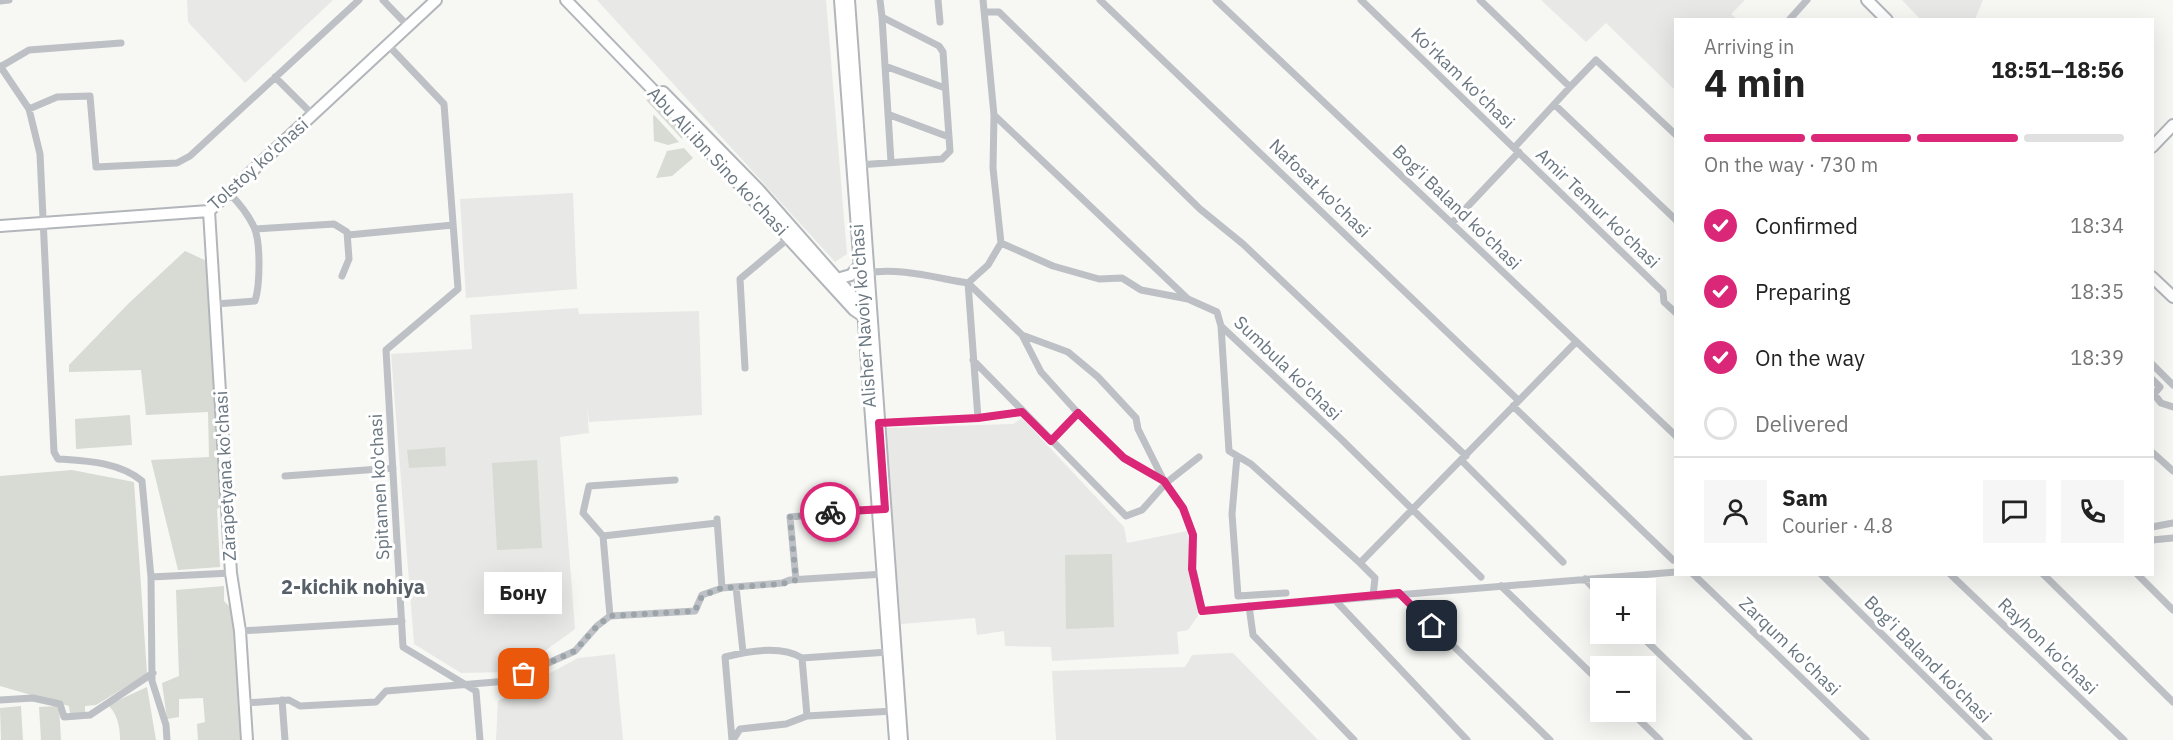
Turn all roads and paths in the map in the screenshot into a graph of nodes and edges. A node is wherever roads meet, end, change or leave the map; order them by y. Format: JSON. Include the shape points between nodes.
{"nodes":[{"id":1,"x":9,"y":0,"type":"edge"},
{"id":2,"x":359,"y":0,"type":"edge"},
{"id":3,"x":383,"y":0,"type":"edge"},
{"id":4,"x":436,"y":0,"type":"edge"},
{"id":5,"x":566,"y":0,"type":"edge"},
{"id":6,"x":575,"y":0,"type":"edge"},
{"id":7,"x":840,"y":0,"type":"edge"},
{"id":8,"x":849,"y":0,"type":"edge"},
{"id":9,"x":880,"y":0,"type":"edge"},
{"id":10,"x":938,"y":0,"type":"edge"},
{"id":11,"x":984,"y":0,"type":"edge"},
{"id":12,"x":1100,"y":0,"type":"edge"},
{"id":13,"x":1216,"y":0,"type":"edge"},
{"id":14,"x":1361,"y":0,"type":"edge"},
{"id":15,"x":1480,"y":0,"type":"edge"},
{"id":16,"x":1807,"y":0,"type":"edge"},
{"id":17,"x":1867,"y":0,"type":"edge"},
{"id":18,"x":0,"y":1,"type":"edge"},
{"id":19,"x":985,"y":12,"type":"junction"},
{"id":20,"x":882,"y":17,"type":"junction"},
{"id":21,"x":1791,"y":18,"type":"edge"},
{"id":22,"x":1885,"y":18,"type":"edge"},
{"id":23,"x":940,"y":22,"type":"dead end"},
{"id":24,"x":408,"y":26,"type":"junction"},
{"id":25,"x":121,"y":43,"type":"dead end"},
{"id":26,"x":388,"y":45,"type":"junction"},
{"id":27,"x":885,"y":66,"type":"junction"},
{"id":28,"x":0,"y":67,"type":"edge"},
{"id":29,"x":276,"y":77,"type":"junction"},
{"id":30,"x":1570,"y":87,"type":"junction"},
{"id":31,"x":945,"y":88,"type":"junction"},
{"id":32,"x":1555,"y":105,"type":"junction"},
{"id":33,"x":29,"y":109,"type":"junction"},
{"id":34,"x":313,"y":115,"type":"junction"},
{"id":35,"x":890,"y":115,"type":"junction"},
{"id":36,"x":994,"y":115,"type":"junction"},
{"id":37,"x":2173,"y":125,"type":"edge"},
{"id":38,"x":1674,"y":133,"type":"edge"},
{"id":39,"x":949,"y":137,"type":"junction"},
{"id":40,"x":2154,"y":145,"type":"edge"},
{"id":41,"x":1516,"y":150,"type":"junction"},
{"id":42,"x":891,"y":162,"type":"junction"},
{"id":43,"x":857,"y":165,"type":"junction"},
{"id":44,"x":229,"y":193,"type":"junction"},
{"id":45,"x":209,"y":212,"type":"junction"},
{"id":46,"x":1674,"y":218,"type":"edge"},
{"id":47,"x":1452,"y":223,"type":"junction"},
{"id":48,"x":43,"y":224,"type":"junction"},
{"id":49,"x":453,"y":225,"type":"junction"},
{"id":50,"x":0,"y":226,"type":"edge"},
{"id":51,"x":255,"y":230,"type":"junction"},
{"id":52,"x":347,"y":234,"type":"junction"},
{"id":53,"x":793,"y":235,"type":"junction"},
{"id":54,"x":1001,"y":243,"type":"junction"},
{"id":55,"x":862,"y":271,"type":"junction"},
{"id":56,"x":342,"y":276,"type":"dead end"},
{"id":57,"x":837,"y":279,"type":"junction"},
{"id":58,"x":2154,"y":279,"type":"edge"},
{"id":59,"x":968,"y":283,"type":"junction"},
{"id":60,"x":2173,"y":297,"type":"edge"},
{"id":61,"x":1188,"y":299,"type":"junction"},
{"id":62,"x":216,"y":304,"type":"junction"},
{"id":63,"x":1674,"y":311,"type":"edge"},
{"id":64,"x":867,"y":313,"type":"junction"},
{"id":65,"x":1221,"y":326,"type":"junction"},
{"id":66,"x":1022,"y":335,"type":"junction"},
{"id":67,"x":1576,"y":342,"type":"junction"},
{"id":68,"x":973,"y":360,"type":"junction"},
{"id":69,"x":2154,"y":366,"type":"edge"},
{"id":70,"x":745,"y":368,"type":"dead end"},
{"id":71,"x":2154,"y":382,"type":"edge"},
{"id":72,"x":2173,"y":385,"type":"edge"},
{"id":73,"x":2154,"y":394,"type":"edge"},
{"id":74,"x":2154,"y":394,"type":"edge"},
{"id":75,"x":1516,"y":403,"type":"junction"},
{"id":76,"x":2173,"y":407,"type":"edge"},
{"id":77,"x":1022,"y":412,"type":"junction"},
{"id":78,"x":1078,"y":413,"type":"junction"},
{"id":79,"x":978,"y":418,"type":"junction"},
{"id":80,"x":879,"y":423,"type":"junction"},
{"id":81,"x":1674,"y":434,"type":"edge"},
{"id":82,"x":1051,"y":441,"type":"junction"},
{"id":83,"x":2154,"y":454,"type":"edge"},
{"id":84,"x":1237,"y":456,"type":"junction"},
{"id":85,"x":1199,"y":457,"type":"dead end"},
{"id":86,"x":1464,"y":458,"type":"junction"},
{"id":87,"x":393,"y":468,"type":"junction"},
{"id":88,"x":2173,"y":471,"type":"edge"},
{"id":89,"x":285,"y":476,"type":"dead end"},
{"id":90,"x":675,"y":480,"type":"dead end"},
{"id":91,"x":1165,"y":482,"type":"junction"},
{"id":92,"x":881,"y":509,"type":"junction"},
{"id":93,"x":1412,"y":509,"type":"junction"},
{"id":94,"x":2173,"y":523,"type":"edge"},
{"id":95,"x":2154,"y":527,"type":"edge"},
{"id":96,"x":603,"y":536,"type":"junction"},
{"id":97,"x":2173,"y":538,"type":"edge"},
{"id":98,"x":2154,"y":540,"type":"edge"},
{"id":99,"x":1673,"y":560,"type":"dead end"},
{"id":100,"x":1563,"y":562,"type":"dead end"},
{"id":101,"x":1360,"y":563,"type":"junction"},
{"id":102,"x":1674,"y":572,"type":"edge"},
{"id":103,"x":231,"y":573,"type":"junction"},
{"id":104,"x":886,"y":574,"type":"junction"},
{"id":105,"x":1695,"y":576,"type":"edge"},
{"id":106,"x":1823,"y":576,"type":"edge"},
{"id":107,"x":1952,"y":576,"type":"edge"},
{"id":108,"x":2045,"y":576,"type":"edge"},
{"id":109,"x":2139,"y":576,"type":"edge"},
{"id":110,"x":151,"y":577,"type":"junction"},
{"id":111,"x":1481,"y":577,"type":"dead end"},
{"id":112,"x":1585,"y":579,"type":"junction"},
{"id":113,"x":796,"y":580,"type":"junction"},
{"id":114,"x":1590,"y":584,"type":"edge"},
{"id":115,"x":1501,"y":586,"type":"junction"},
{"id":116,"x":736,"y":587,"type":"junction"},
{"id":117,"x":722,"y":588,"type":"junction"},
{"id":118,"x":1286,"y":593,"type":"dead end"},
{"id":119,"x":1399,"y":593,"type":"junction"},
{"id":120,"x":1373,"y":596,"type":"junction"},
{"id":121,"x":1334,"y":599,"type":"junction"},
{"id":122,"x":1249,"y":606,"type":"junction"},
{"id":123,"x":2173,"y":610,"type":"edge"},
{"id":124,"x":610,"y":616,"type":"junction"},
{"id":125,"x":402,"y":621,"type":"junction"},
{"id":126,"x":240,"y":631,"type":"junction"},
{"id":127,"x":1649,"y":644,"type":"edge"},
{"id":128,"x":743,"y":652,"type":"junction"},
{"id":129,"x":888,"y":652,"type":"junction"},
{"id":130,"x":802,"y":658,"type":"junction"},
{"id":131,"x":1590,"y":672,"type":"edge"},
{"id":132,"x":153,"y":673,"type":"junction"},
{"id":133,"x":468,"y":686,"type":"junction"},
{"id":134,"x":0,"y":700,"type":"edge"},
{"id":135,"x":282,"y":700,"type":"junction"},
{"id":136,"x":2173,"y":702,"type":"edge"},
{"id":137,"x":245,"y":703,"type":"junction"},
{"id":138,"x":893,"y":711,"type":"junction"},
{"id":139,"x":807,"y":716,"type":"junction"},
{"id":140,"x":1641,"y":722,"type":"edge"},
{"id":141,"x":167,"y":740,"type":"edge"},
{"id":142,"x":247,"y":740,"type":"edge"},
{"id":143,"x":285,"y":740,"type":"edge"},
{"id":144,"x":480,"y":740,"type":"edge"},
{"id":145,"x":733,"y":740,"type":"edge"},
{"id":146,"x":895,"y":740,"type":"edge"},
{"id":147,"x":902,"y":740,"type":"edge"},
{"id":148,"x":1354,"y":740,"type":"edge"},
{"id":149,"x":1467,"y":740,"type":"edge"},
{"id":150,"x":1550,"y":740,"type":"edge"},
{"id":151,"x":1660,"y":740,"type":"edge"},
{"id":152,"x":1749,"y":740,"type":"edge"},
{"id":153,"x":1866,"y":740,"type":"edge"},
{"id":154,"x":1989,"y":740,"type":"edge"},
{"id":155,"x":2124,"y":740,"type":"edge"}],
"edges":[{"from":1,"to":18,"type":"street"},
{"from":2,"to":29,"type":"street"},
{"from":3,"to":24,"type":"street"},
{"from":4,"to":24,"type":"street","name":"Tolstoy ko'chasi"},
{"from":5,"to":53,"type":"street","name":"Abu Ali ibn Sino ko'chasi"},
{"from":6,"to":53,"type":"street","name":"Abu Ali ibn Sino ko'chasi"},
{"from":7,"to":43,"type":"street","name":"Alisher Navoiy ko'chasi"},
{"from":8,"to":43,"type":"street","name":"Alisher Navoiy ko'chasi"},
{"from":9,"to":20,"type":"street"},
{"from":10,"to":23,"type":"street"},
{"from":11,"to":19,"type":"street"},
{"from":12,"to":75,"type":"street","name":"Nafosat ko'chasi"},
{"from":13,"to":47,"type":"street","name":"Bog'i Baland ko'chasi"},
{"from":14,"to":41,"type":"street","name":"Ko'rkam ko'chasi"},
{"from":15,"to":30,"type":"street"},
{"from":16,"to":21,"type":"street"},
{"from":17,"to":22,"type":"street"},
{"from":19,"to":36,"type":"street"},
{"from":19,"to":86,"type":"street","via":[[999,12],[1200,209],[1243,244]]},
{"from":20,"to":27,"type":"street"},
{"from":20,"to":31,"type":"street","via":[[939,46],[943,52]]},
{"from":24,"to":26,"type":"street","name":"Tolstoy ko'chasi"},
{"from":25,"to":28,"type":"street","via":[[29,50]]},
{"from":26,"to":34,"type":"street","name":"Tolstoy ko'chasi"},
{"from":26,"to":49,"type":"street","name":"Spitamen ko'chasi","via":[[444,104]]},
{"from":27,"to":31,"type":"street"},
{"from":27,"to":35,"type":"street"},
{"from":28,"to":33,"type":"street"},
{"from":29,"to":33,"type":"street","via":[[190,156],[177,163],[96,167],[90,96],[57,97]]},
{"from":29,"to":34,"type":"street"},
{"from":30,"to":32,"type":"street"},
{"from":30,"to":38,"type":"street","via":[[1596,60]]},
{"from":31,"to":39,"type":"street"},
{"from":32,"to":41,"type":"street"},
{"from":32,"to":46,"type":"street"},
{"from":33,"to":48,"type":"street","via":[[40,154]]},
{"from":34,"to":44,"type":"street","name":"Tolstoy ko'chasi"},
{"from":35,"to":39,"type":"street"},
{"from":35,"to":42,"type":"street"},
{"from":36,"to":54,"type":"street","via":[[993,168]]},
{"from":36,"to":61,"type":"street","name":"Sumbula ko'chasi"},
{"from":37,"to":40,"type":"street"},
{"from":39,"to":42,"type":"street","via":[[950,151],[942,159]]},
{"from":41,"to":47,"type":"street"},
{"from":41,"to":63,"type":"street","name":"Amir Temur ko'chasi","via":[[1663,292],[1664,302]]},
{"from":42,"to":43,"type":"street"},
{"from":43,"to":55,"type":"street","name":"Alisher Navoiy ko'chasi"},
{"from":44,"to":45,"type":"street","name":"Tolstoy ko'chasi"},
{"from":44,"to":51,"type":"street"},
{"from":45,"to":48,"type":"street","name":"Tolstoy ko'chasi"},
{"from":45,"to":62,"type":"street","name":"Zarapetyana ko'chasi"},
{"from":47,"to":67,"type":"street","name":"Bog'i Baland ko'chasi"},
{"from":48,"to":50,"type":"street","name":"Tolstoy ko'chasi"},
{"from":48,"to":110,"type":"street","via":[[54,452],[58,459],[130,471],[142,482]]},
{"from":49,"to":52,"type":"street"},
{"from":49,"to":87,"type":"street","name":"Spitamen ko'chasi","via":[[458,289],[386,350]]},
{"from":51,"to":52,"type":"street","via":[[334,224]]},
{"from":51,"to":62,"type":"street","via":[[259,288],[255,301]]},
{"from":52,"to":56,"type":"street","via":[[349,259]]},
{"from":53,"to":57,"type":"street","name":"Abu Ali ibn Sino ko'chasi"},
{"from":53,"to":64,"type":"street","name":"Abu Ali ibn Sino ko'chasi"},
{"from":53,"to":70,"type":"street","via":[[740,279]]},
{"from":54,"to":59,"type":"street","via":[[988,265]]},
{"from":54,"to":61,"type":"street","via":[[1053,266],[1099,279],[1122,278],[1141,290]]},
{"from":55,"to":57,"type":"street"},
{"from":55,"to":59,"type":"street","via":[[918,274]]},
{"from":55,"to":64,"type":"street","name":"Alisher Navoiy ko'chasi"},
{"from":57,"to":64,"type":"street","name":"Abu Ali ibn Sino ko'chasi"},
{"from":58,"to":60,"type":"street"},
{"from":59,"to":66,"type":"street"},
{"from":59,"to":68,"type":"street"},
{"from":61,"to":65,"type":"street","name":"Sumbula ko'chasi","via":[[1217,312]]},
{"from":62,"to":103,"type":"street","name":"Zarapetyana ko'chasi"},
{"from":64,"to":80,"type":"street","name":"Alisher Navoiy ko'chasi"},
{"from":64,"to":92,"type":"street","name":"Alisher Navoiy ko'chasi"},
{"from":65,"to":84,"type":"street","via":[[1229,451]]},
{"from":65,"to":93,"type":"street","name":"Sumbula ko'chasi"},
{"from":66,"to":78,"type":"street","via":[[1041,372]]},
{"from":66,"to":91,"type":"street","via":[[1068,352],[1098,377],[1136,418]]},
{"from":67,"to":75,"type":"street"},
{"from":67,"to":81,"type":"street","name":"Bog'i Baland ko'chasi"},
{"from":68,"to":77,"type":"street"},
{"from":68,"to":79,"type":"street"},
{"from":69,"to":72,"type":"street"},
{"from":71,"to":73,"type":"street","via":[[2160,387]]},
{"from":74,"to":76,"type":"street","via":[[2161,403]]},
{"from":75,"to":86,"type":"street"},
{"from":75,"to":99,"type":"street","name":"Nafosat ko'chasi"},
{"from":77,"to":79,"type":"street"},
{"from":77,"to":82,"type":"street"},
{"from":78,"to":82,"type":"street"},
{"from":78,"to":91,"type":"street","via":[[1124,458]]},
{"from":79,"to":80,"type":"street"},
{"from":80,"to":92,"type":"street","name":"Alisher Navoiy ko'chasi"},
{"from":82,"to":91,"type":"street","via":[[1126,516],[1142,510]]},
{"from":83,"to":88,"type":"street"},
{"from":84,"to":101,"type":"street","via":[[1251,464]]},
{"from":84,"to":118,"type":"street","via":[[1232,514],[1238,596]]},
{"from":85,"to":91,"type":"street"},
{"from":86,"to":93,"type":"street"},
{"from":86,"to":100,"type":"street"},
{"from":87,"to":89,"type":"street"},
{"from":87,"to":125,"type":"street","name":"Spitamen ko'chasi"},
{"from":90,"to":96,"type":"street","via":[[589,486],[584,513]]},
{"from":91,"to":122,"type":"street","via":[[1183,508],[1193,535],[1192,569],[1202,611]]},
{"from":92,"to":104,"type":"street","name":"Alisher Navoiy ko'chasi"},
{"from":92,"to":113,"type":"street","via":[[790,517]]},
{"from":93,"to":101,"type":"street"},
{"from":93,"to":111,"type":"street","name":"Sumbula ko'chasi"},
{"from":94,"to":95,"type":"street"},
{"from":96,"to":117,"type":"street","via":[[717,520]]},
{"from":96,"to":124,"type":"street"},
{"from":97,"to":98,"type":"street"},
{"from":101,"to":120,"type":"street","via":[[1376,578]]},
{"from":102,"to":112,"type":"street"},
{"from":103,"to":110,"type":"street"},
{"from":103,"to":126,"type":"street","name":"Zarapetyana ko'chasi"},
{"from":104,"to":113,"type":"street"},
{"from":104,"to":129,"type":"street","name":"Alisher Navoiy ko'chasi"},
{"from":104,"to":147,"type":"street","name":"Alisher Navoiy ko'chasi"},
{"from":105,"to":153,"type":"street","name":"Zarqum ko'chasi"},
{"from":106,"to":154,"type":"street","name":"Bog'i Baland ko'chasi"},
{"from":107,"to":155,"type":"street","name":"Rayhon ko'chasi"},
{"from":108,"to":136,"type":"street"},
{"from":109,"to":123,"type":"street"},
{"from":110,"to":132,"type":"street"},
{"from":112,"to":114,"type":"street"},
{"from":112,"to":115,"type":"street"},
{"from":113,"to":116,"type":"street"},
{"from":115,"to":119,"type":"street"},
{"from":115,"to":131,"type":"street"},
{"from":116,"to":117,"type":"street"},
{"from":116,"to":128,"type":"street"},
{"from":117,"to":124,"type":"street","via":[[702,596],[695,611]]},
{"from":119,"to":120,"type":"street"},
{"from":119,"to":150,"type":"street"},
{"from":120,"to":121,"type":"street"},
{"from":121,"to":122,"type":"street"},
{"from":121,"to":149,"type":"street"},
{"from":122,"to":148,"type":"street","via":[[1253,635]]},
{"from":124,"to":133,"type":"street","via":[[575,651],[508,681]]},
{"from":125,"to":126,"type":"street"},
{"from":125,"to":133,"type":"street","name":"Spitamen ko'chasi","via":[[404,647]]},
{"from":126,"to":137,"type":"street","name":"Zarapetyana ko'chasi"},
{"from":127,"to":152,"type":"street"},
{"from":128,"to":130,"type":"street","via":[[790,651]]},
{"from":128,"to":145,"type":"street","via":[[725,657]]},
{"from":129,"to":130,"type":"street"},
{"from":129,"to":138,"type":"street","name":"Alisher Navoiy ko'chasi"},
{"from":130,"to":139,"type":"street"},
{"from":132,"to":134,"type":"street","via":[[90,716],[70,719],[64,717],[60,704],[33,698]]},
{"from":132,"to":141,"type":"street"},
{"from":133,"to":135,"type":"street","via":[[386,691],[376,702],[300,706]]},
{"from":133,"to":144,"type":"street","via":[[476,691]]},
{"from":135,"to":137,"type":"street"},
{"from":135,"to":143,"type":"street"},
{"from":137,"to":142,"type":"street","name":"Zarapetyana ko'chasi"},
{"from":138,"to":139,"type":"street"},
{"from":138,"to":146,"type":"street","name":"Alisher Navoiy ko'chasi"},
{"from":139,"to":145,"type":"street","via":[[786,724],[740,729]]},
{"from":140,"to":151,"type":"street"}]}
